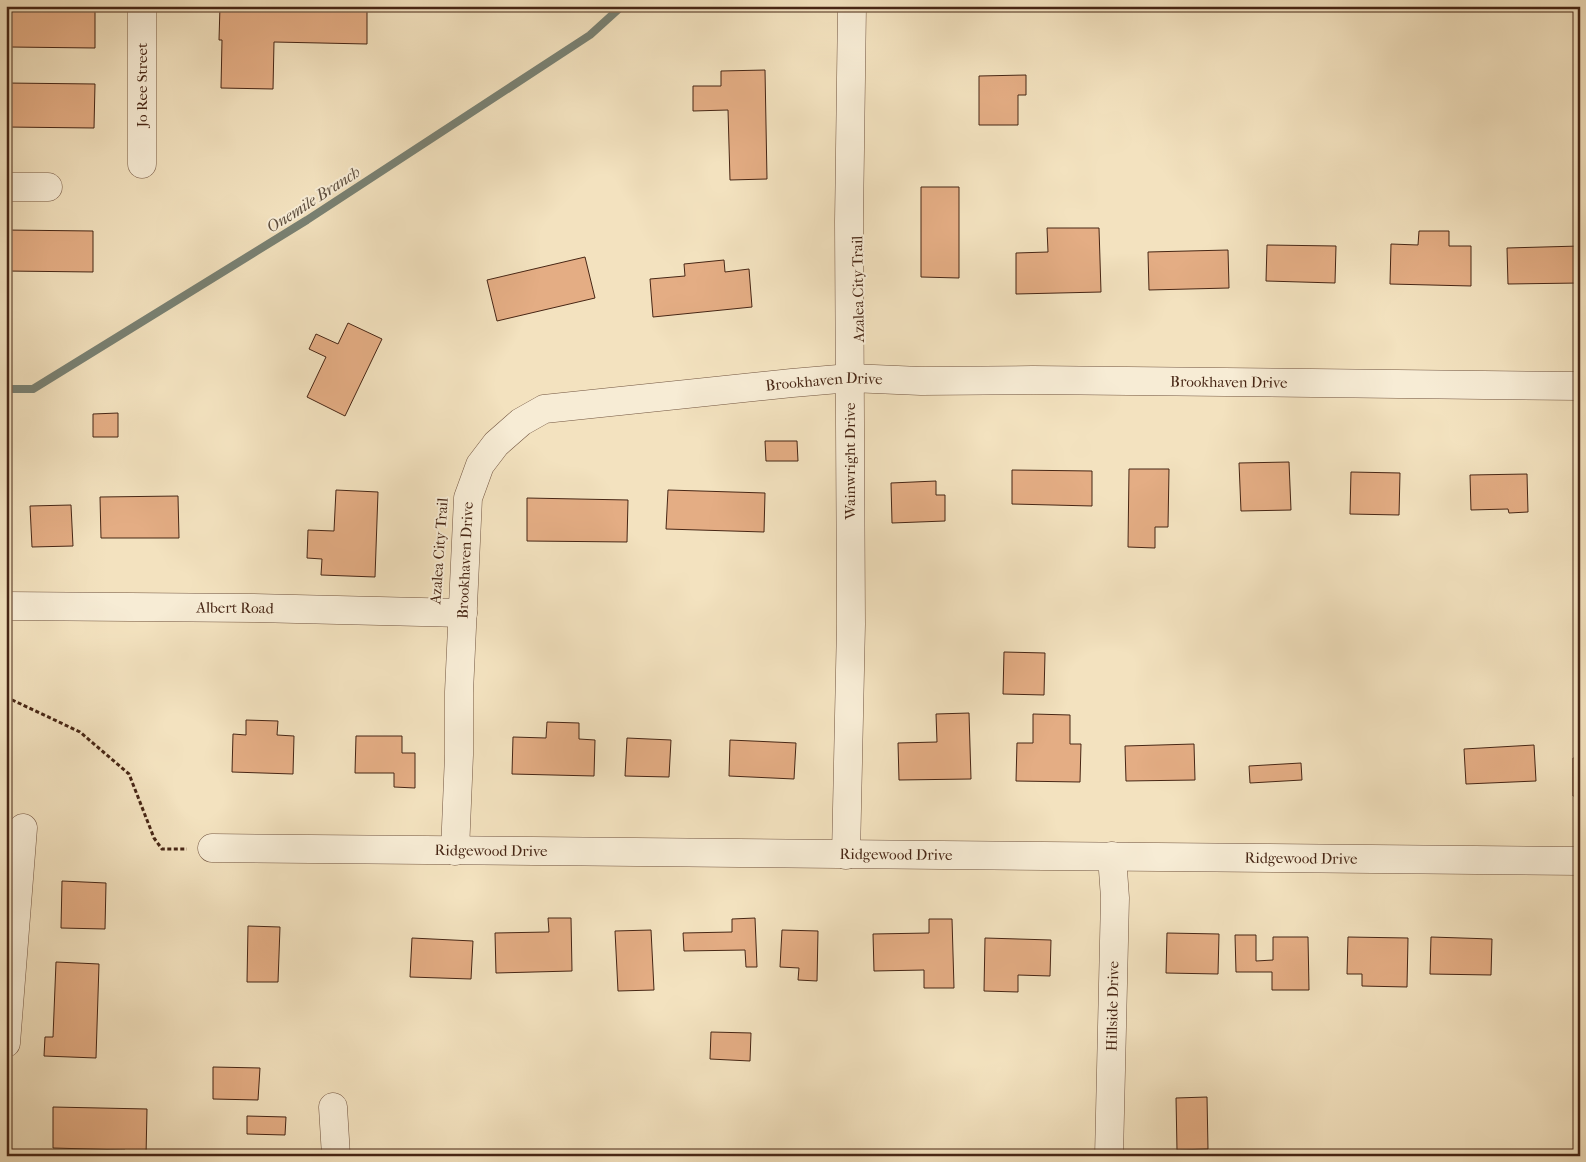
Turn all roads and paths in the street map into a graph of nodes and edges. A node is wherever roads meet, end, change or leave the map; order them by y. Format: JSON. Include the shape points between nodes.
{"nodes":[{"id":1,"x":142,"y":6,"type":"edge"},
{"id":2,"x":852,"y":6,"type":"edge"},
{"id":3,"x":142,"y":164,"type":"dead end"},
{"id":4,"x":6,"y":187,"type":"edge"},
{"id":5,"x":48,"y":188,"type":"dead end"},
{"id":6,"x":850,"y":378,"type":"junction"},
{"id":7,"x":1580,"y":386,"type":"edge"},
{"id":8,"x":6,"y":606,"type":"edge"},
{"id":9,"x":463,"y":613,"type":"junction"},
{"id":10,"x":6,"y":697,"type":"edge"},
{"id":11,"x":23,"y":828,"type":"dead end"},
{"id":12,"x":204,"y":849,"type":"joint"},
{"id":13,"x":455,"y":851,"type":"junction"},
{"id":14,"x":846,"y":855,"type":"junction"},
{"id":15,"x":1112,"y":856,"type":"junction"},
{"id":16,"x":1580,"y":861,"type":"edge"},
{"id":17,"x":6,"y":1043,"type":"edge"},
{"id":18,"x":333,"y":1108,"type":"dead end"},
{"id":19,"x":336,"y":1156,"type":"edge"},
{"id":20,"x":1109,"y":1156,"type":"edge"}],
"edges":[{"from":1,"to":3,"type":"street","name":"Jo Ree Street"},
{"from":2,"to":6,"type":"street","name":"Wainwright Drive"},
{"from":4,"to":5,"type":"street"},
{"from":6,"to":7,"type":"street","name":"Brookhaven Drive"},
{"from":6,"to":9,"type":"street","name":"Brookhaven Drive","via":[[591,403],[544,410],[521,422],[496,444],[480,465],[468,498]]},
{"from":6,"to":14,"type":"street","name":"Wainwright Drive","via":[[851,624]]},
{"from":8,"to":9,"type":"street","name":"Albert Road"},
{"from":9,"to":13,"type":"street","name":"Brookhaven Drive"},
{"from":10,"to":12,"type":"path","via":[[80,732],[129,774],[154,838],[162,849]]},
{"from":11,"to":17,"type":"street"},
{"from":12,"to":13,"type":"street","name":"Ridgewood Drive"},
{"from":13,"to":14,"type":"street","name":"Ridgewood Drive"},
{"from":14,"to":15,"type":"street","name":"Ridgewood Drive"},
{"from":15,"to":16,"type":"street","name":"Ridgewood Drive"},
{"from":15,"to":20,"type":"street","name":"Hillside Drive","via":[[1115,898]]},
{"from":18,"to":19,"type":"street"}]}
